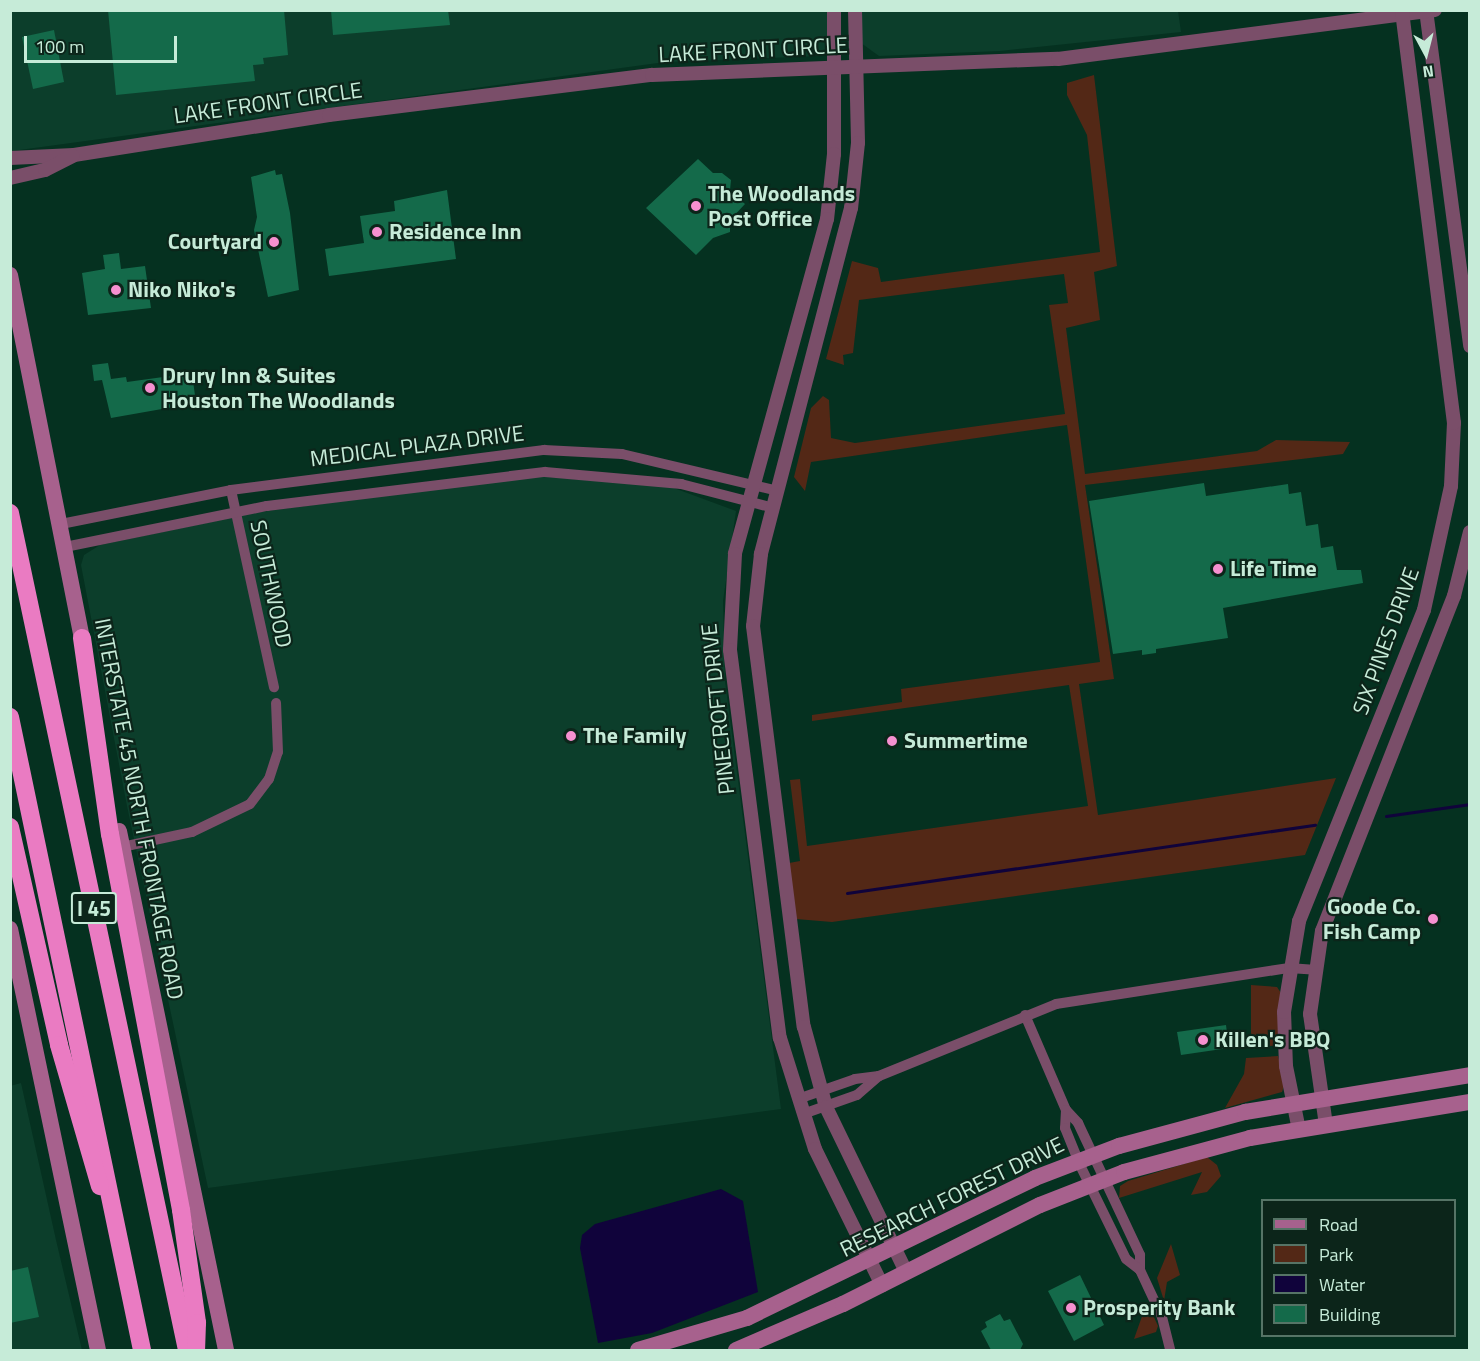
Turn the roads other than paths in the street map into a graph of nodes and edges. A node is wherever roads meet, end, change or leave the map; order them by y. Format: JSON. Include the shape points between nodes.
{"nodes":[{"id":1,"x":834,"y":10,"type":"edge"},
{"id":2,"x":855,"y":10,"type":"edge"},
{"id":3,"x":1429,"y":11,"type":"edge"},
{"id":4,"x":1402,"y":12,"type":"edge"},
{"id":5,"x":835,"y":67,"type":"junction"},
{"id":6,"x":856,"y":67,"type":"junction"},
{"id":7,"x":74,"y":155,"type":"junction"},
{"id":8,"x":10,"y":158,"type":"edge"},
{"id":9,"x":10,"y":178,"type":"edge"},
{"id":10,"x":10,"y":275,"type":"edge"},
{"id":11,"x":1470,"y":346,"type":"edge"},
{"id":12,"x":758,"y":484,"type":"junction"},
{"id":13,"x":231,"y":490,"type":"junction"},
{"id":14,"x":778,"y":491,"type":"junction"},
{"id":15,"x":752,"y":502,"type":"junction"},
{"id":16,"x":774,"y":508,"type":"junction"},
{"id":17,"x":235,"y":511,"type":"junction"},
{"id":18,"x":10,"y":513,"type":"edge"},
{"id":19,"x":61,"y":524,"type":"junction"},
{"id":20,"x":1470,"y":532,"type":"edge"},
{"id":21,"x":65,"y":547,"type":"junction"},
{"id":22,"x":1424,"y":610,"type":"junction"},
{"id":23,"x":1446,"y":617,"type":"junction"},
{"id":24,"x":82,"y":638,"type":"junction"},
{"id":25,"x":274,"y":687,"type":"dead end"},
{"id":26,"x":276,"y":703,"type":"dead end"},
{"id":27,"x":10,"y":717,"type":"edge"},
{"id":28,"x":1362,"y":761,"type":"junction"},
{"id":29,"x":1384,"y":772,"type":"junction"},
{"id":30,"x":10,"y":827,"type":"edge"},
{"id":31,"x":122,"y":847,"type":"junction"},
{"id":32,"x":11,"y":934,"type":"edge"},
{"id":33,"x":1289,"y":968,"type":"junction"},
{"id":34,"x":1316,"y":970,"type":"junction"},
{"id":35,"x":1025,"y":1014,"type":"junction"},
{"id":36,"x":1470,"y":1075,"type":"edge"},
{"id":37,"x":879,"y":1076,"type":"junction"},
{"id":38,"x":821,"y":1090,"type":"junction"},
{"id":39,"x":798,"y":1098,"type":"junction"},
{"id":40,"x":1320,"y":1099,"type":"junction"},
{"id":41,"x":1293,"y":1102,"type":"junction"},
{"id":42,"x":1470,"y":1102,"type":"edge"},
{"id":43,"x":826,"y":1107,"type":"junction"},
{"id":44,"x":1066,"y":1110,"type":"junction"},
{"id":45,"x":803,"y":1114,"type":"junction"},
{"id":46,"x":1326,"y":1125,"type":"junction"},
{"id":47,"x":1299,"y":1130,"type":"junction"},
{"id":48,"x":1085,"y":1158,"type":"junction"},
{"id":49,"x":1097,"y":1182,"type":"junction"},
{"id":50,"x":116,"y":1224,"type":"junction"},
{"id":51,"x":897,"y":1246,"type":"junction"},
{"id":52,"x":870,"y":1261,"type":"junction"},
{"id":53,"x":1140,"y":1270,"type":"junction"},
{"id":54,"x":906,"y":1272,"type":"junction"},
{"id":55,"x":882,"y":1285,"type":"junction"},
{"id":56,"x":98,"y":1350,"type":"edge"},
{"id":57,"x":142,"y":1350,"type":"edge"},
{"id":58,"x":187,"y":1350,"type":"edge"},
{"id":59,"x":196,"y":1350,"type":"edge"},
{"id":60,"x":226,"y":1350,"type":"edge"},
{"id":61,"x":638,"y":1350,"type":"edge"},
{"id":62,"x":736,"y":1350,"type":"edge"},
{"id":63,"x":1170,"y":1350,"type":"edge"}],
"edges":[{"from":1,"to":5,"type":"street","name":"PINECROFT DRIVE"},
{"from":2,"to":6,"type":"street","name":"PINECROFT DRIVE"},
{"from":3,"to":4,"type":"street","name":"LAKE FRONT CIRCLE"},
{"from":3,"to":11,"type":"street"},
{"from":4,"to":6,"type":"street","name":"LAKE FRONT CIRCLE","via":[[1058,59]]},
{"from":4,"to":22,"type":"street","name":"SIX PINES DRIVE","via":[[1454,423],[1447,519]]},
{"from":5,"to":6,"type":"street","name":"LAKE FRONT CIRCLE"},
{"from":5,"to":7,"type":"street","name":"LAKE FRONT CIRCLE","via":[[626,78],[329,115]]},
{"from":5,"to":12,"type":"street","name":"PINECROFT DRIVE","via":[[827,219]]},
{"from":6,"to":14,"type":"street","name":"PINECROFT DRIVE","via":[[858,143],[851,208]]},
{"from":7,"to":8,"type":"street","name":"LAKE FRONT CIRCLE"},
{"from":7,"to":9,"type":"street","name":"LAKE FRONT CIRCLE","via":[[45,170]]},
{"from":10,"to":19,"type":"main road","name":"INTERSTATE 45 NORTH FRONTAGE ROAD"},
{"from":12,"to":13,"type":"street","name":"MEDICAL PLAZA DRIVE","via":[[622,454],[544,450]]},
{"from":12,"to":14,"type":"street","name":"MEDICAL PLAZA DRIVE"},
{"from":12,"to":15,"type":"street","name":"PINECROFT DRIVE"},
{"from":13,"to":17,"type":"street","name":"SOUTHWOOD"},
{"from":13,"to":19,"type":"street","name":"MEDICAL PLAZA DRIVE"},
{"from":14,"to":16,"type":"street","name":"PINECROFT DRIVE"},
{"from":15,"to":16,"type":"street","name":"MEDICAL PLAZA DRIVE"},
{"from":15,"to":17,"type":"street","name":"MEDICAL PLAZA DRIVE","via":[[681,484],[545,472]]},
{"from":15,"to":39,"type":"street","name":"PINECROFT DRIVE","via":[[732,573],[731,670],[780,1038]]},
{"from":16,"to":38,"type":"street","name":"PINECROFT DRIVE","via":[[755,591],[756,664],[804,1028]]},
{"from":17,"to":21,"type":"street","name":"MEDICAL PLAZA DRIVE"},
{"from":17,"to":25,"type":"street","name":"SOUTHWOOD"},
{"from":18,"to":58,"type":"highway","number":"I 45"},
{"from":19,"to":21,"type":"main road","name":"INTERSTATE 45 NORTH FRONTAGE ROAD"},
{"from":20,"to":23,"type":"street","name":"SIX PINES DRIVE"},
{"from":21,"to":24,"type":"main road","name":"INTERSTATE 45 NORTH FRONTAGE ROAD"},
{"from":22,"to":23,"type":"street"},
{"from":22,"to":28,"type":"street","name":"SIX PINES DRIVE"},
{"from":23,"to":29,"type":"street","name":"SIX PINES DRIVE"},
{"from":24,"to":31,"type":"main road","name":"INTERSTATE 45 NORTH FRONTAGE ROAD"},
{"from":24,"to":59,"type":"highway","via":[[110,834],[191,1275]]},
{"from":26,"to":31,"type":"street","via":[[278,752],[269,779],[250,804],[192,832]]},
{"from":27,"to":50,"type":"highway","number":"I 45"},
{"from":28,"to":29,"type":"street"},
{"from":28,"to":33,"type":"street","name":"SIX PINES DRIVE","via":[[1312,882]]},
{"from":29,"to":34,"type":"street","name":"SIX PINES DRIVE","via":[[1322,931]]},
{"from":30,"to":50,"type":"highway","via":[[89,1162]]},
{"from":31,"to":60,"type":"main road","name":"INTERSTATE 45 NORTH FRONTAGE ROAD"},
{"from":32,"to":56,"type":"main road"},
{"from":33,"to":34,"type":"street"},
{"from":33,"to":35,"type":"street","via":[[1088,997]]},
{"from":33,"to":41,"type":"street","name":"SIX PINES DRIVE","via":[[1285,1030]]},
{"from":34,"to":40,"type":"street","name":"SIX PINES DRIVE","via":[[1310,1014]]},
{"from":35,"to":37,"type":"street"},
{"from":35,"to":44,"type":"street"},
{"from":36,"to":40,"type":"main road","name":"RESEARCH FOREST DRIVE"},
{"from":37,"to":38,"type":"street"},
{"from":37,"to":43,"type":"street","via":[[857,1095]]},
{"from":38,"to":39,"type":"street"},
{"from":38,"to":43,"type":"street","name":"PINECROFT DRIVE"},
{"from":39,"to":45,"type":"street","name":"PINECROFT DRIVE"},
{"from":40,"to":41,"type":"main road","name":"RESEARCH FOREST DRIVE"},
{"from":40,"to":46,"type":"street","name":"SIX PINES DRIVE"},
{"from":41,"to":47,"type":"street","name":"SIX PINES DRIVE"},
{"from":41,"to":48,"type":"main road","name":"RESEARCH FOREST DRIVE","via":[[1190,1125]]},
{"from":42,"to":46,"type":"main road","name":"RESEARCH FOREST DRIVE"},
{"from":43,"to":45,"type":"street"},
{"from":43,"to":51,"type":"street","name":"PINECROFT DRIVE"},
{"from":44,"to":48,"type":"street","via":[[1078,1123]]},
{"from":44,"to":48,"type":"street","via":[[1065,1128]]},
{"from":45,"to":52,"type":"street","name":"PINECROFT DRIVE","via":[[815,1149]]},
{"from":46,"to":47,"type":"main road","name":"RESEARCH FOREST DRIVE"},
{"from":47,"to":49,"type":"main road","name":"RESEARCH FOREST DRIVE","via":[[1209,1148]]},
{"from":48,"to":49,"type":"street"},
{"from":48,"to":49,"type":"street"},
{"from":48,"to":51,"type":"main road","name":"RESEARCH FOREST DRIVE"},
{"from":49,"to":53,"type":"street","via":[[1140,1255]]},
{"from":49,"to":53,"type":"street","via":[[1126,1259]]},
{"from":49,"to":54,"type":"main road","name":"RESEARCH FOREST DRIVE"},
{"from":50,"to":57,"type":"highway","number":"I 45"},
{"from":51,"to":52,"type":"main road","name":"RESEARCH FOREST DRIVE"},
{"from":51,"to":54,"type":"street","name":"PINECROFT DRIVE"},
{"from":52,"to":55,"type":"street","name":"PINECROFT DRIVE"},
{"from":52,"to":61,"type":"main road","name":"RESEARCH FOREST DRIVE","via":[[747,1318]]},
{"from":53,"to":63,"type":"street","via":[[1162,1317]]},
{"from":54,"to":55,"type":"main road","name":"RESEARCH FOREST DRIVE"},
{"from":55,"to":62,"type":"main road","name":"RESEARCH FOREST DRIVE"}]}
